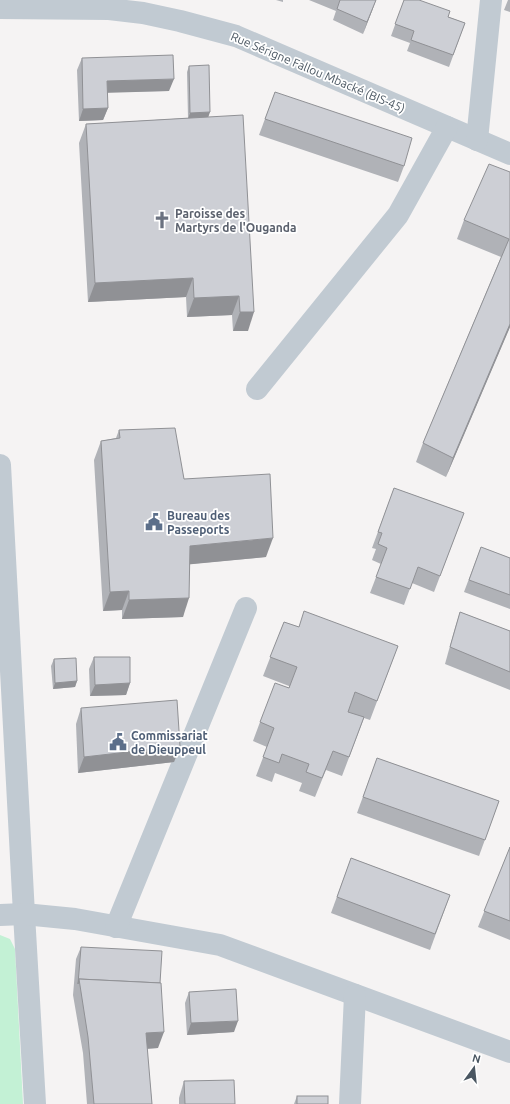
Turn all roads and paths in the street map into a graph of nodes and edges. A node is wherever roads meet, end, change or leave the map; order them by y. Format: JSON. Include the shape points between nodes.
{"nodes":[{"id":1,"x":491,"y":0,"type":"edge"},
{"id":2,"x":0,"y":8,"type":"edge"},
{"id":3,"x":447,"y":127,"type":"junction"},
{"id":4,"x":477,"y":140,"type":"junction"},
{"id":5,"x":510,"y":154,"type":"edge"},
{"id":6,"x":257,"y":389,"type":"dead end"},
{"id":7,"x":0,"y":466,"type":"edge"},
{"id":8,"x":0,"y":473,"type":"edge"},
{"id":9,"x":246,"y":608,"type":"dead end"},
{"id":10,"x":24,"y":914,"type":"junction"},
{"id":11,"x":0,"y":915,"type":"edge"},
{"id":12,"x":116,"y":927,"type":"junction"},
{"id":13,"x":355,"y":995,"type":"junction"},
{"id":14,"x":510,"y":1052,"type":"edge"},
{"id":15,"x":35,"y":1104,"type":"edge"},
{"id":16,"x":350,"y":1104,"type":"edge"}],
"edges":[{"from":1,"to":4,"type":"street"},
{"from":2,"to":3,"type":"street","name":"Rue Sérigne Fallou Mbacké (BIS-45)","via":[[109,9],[180,21],[236,36]]},
{"from":3,"to":4,"type":"street","name":"Rue Sérigne Fallou Mbacké (BIS-45)"},
{"from":3,"to":6,"type":"street","via":[[398,215]]},
{"from":4,"to":5,"type":"street","name":"Rue Sérigne Fallou Mbacké (BIS-45)"},
{"from":7,"to":8,"type":"street"},
{"from":8,"to":10,"type":"street"},
{"from":9,"to":12,"type":"street"},
{"from":10,"to":11,"type":"street"},
{"from":10,"to":12,"type":"street","via":[[75,919]]},
{"from":10,"to":15,"type":"street"},
{"from":12,"to":13,"type":"street","via":[[220,946]]},
{"from":13,"to":14,"type":"street"},
{"from":13,"to":16,"type":"street"}]}
